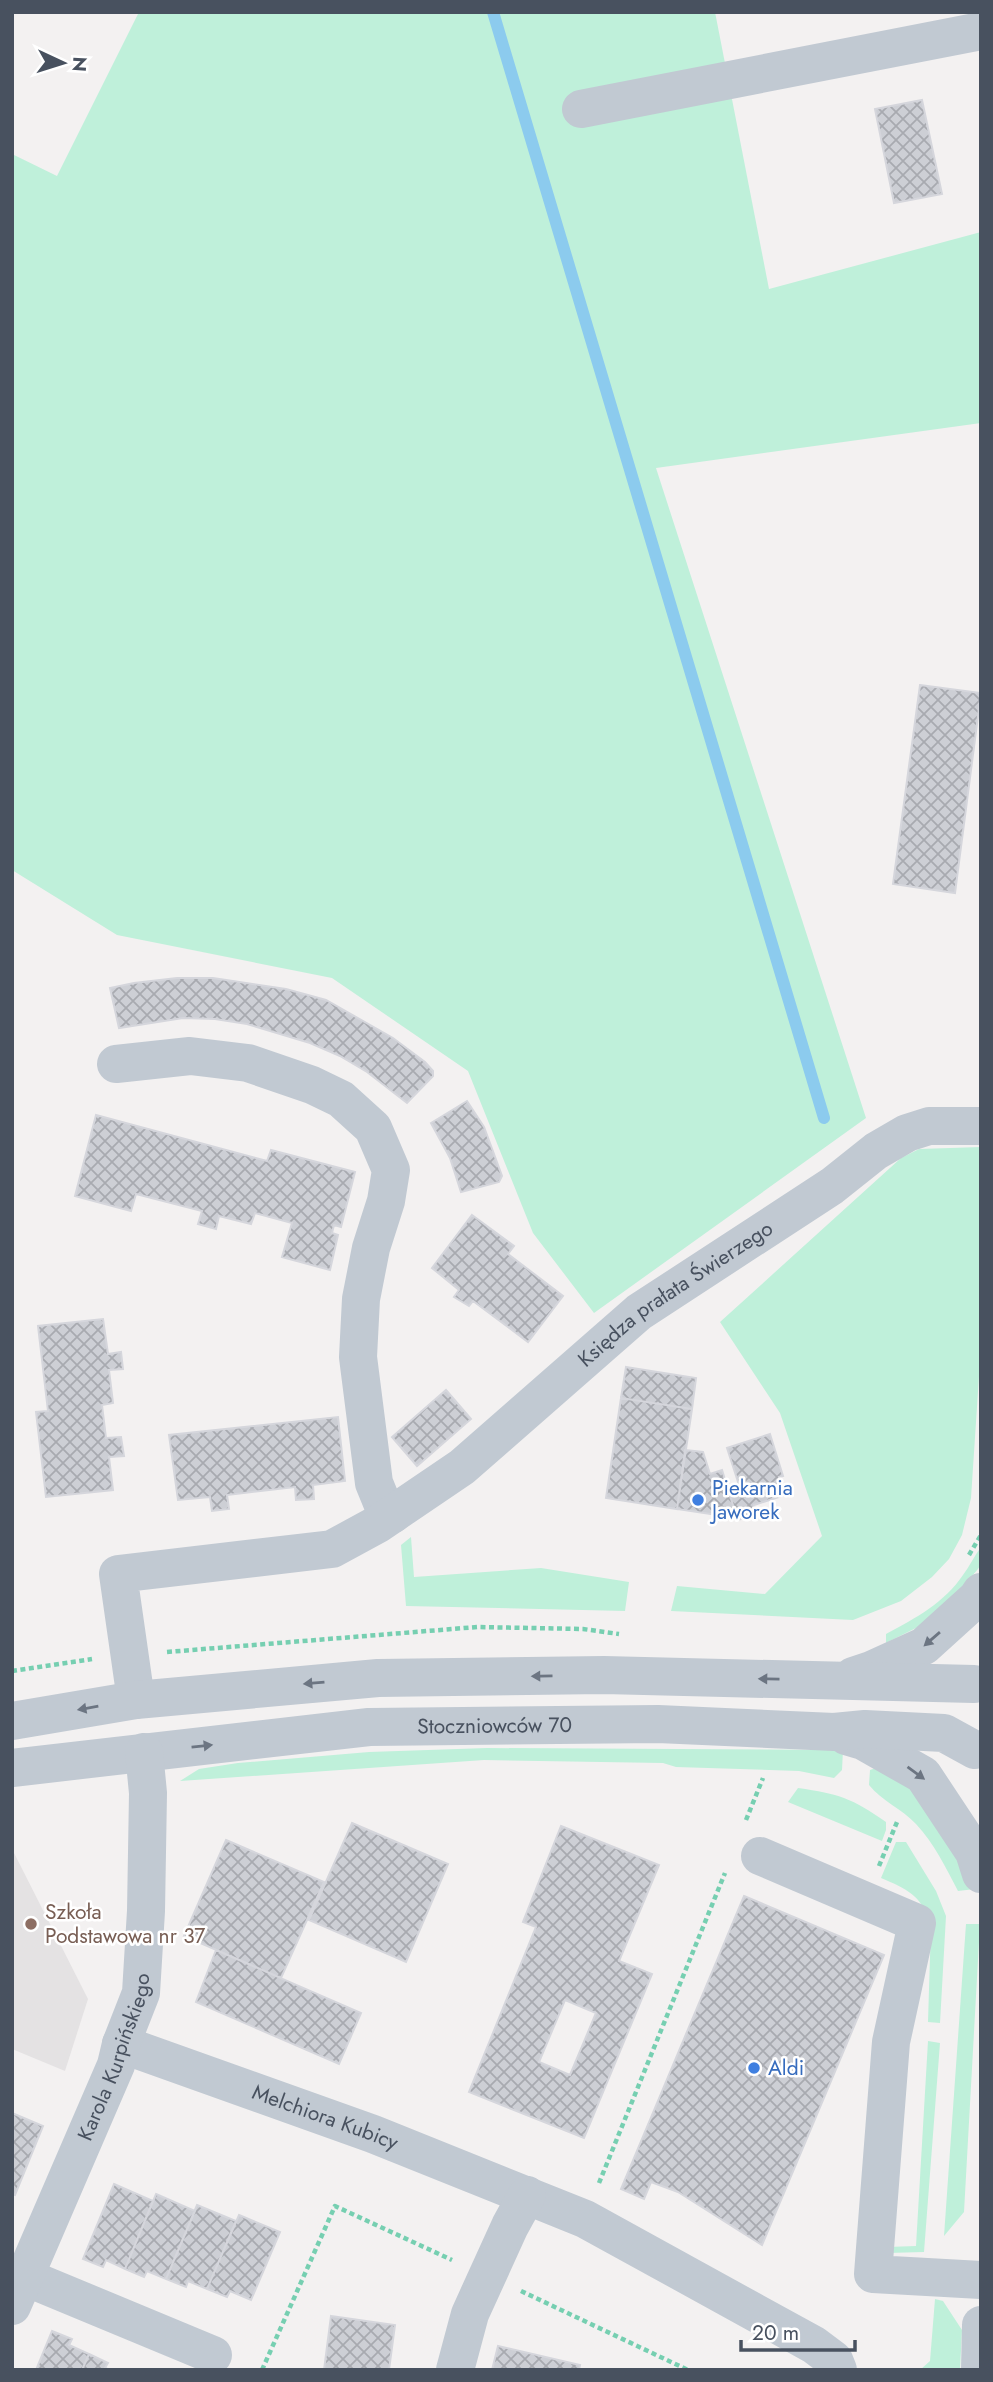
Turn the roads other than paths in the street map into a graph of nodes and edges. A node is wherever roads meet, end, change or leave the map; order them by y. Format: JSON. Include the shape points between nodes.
{"nodes":[{"id":1,"x":981,"y":32,"type":"edge"},
{"id":2,"x":581,"y":109,"type":"dead end"},
{"id":3,"x":116,"y":1064,"type":"dead end"},
{"id":4,"x":981,"y":1126,"type":"edge"},
{"id":5,"x":393,"y":1514,"type":"junction"},
{"id":6,"x":972,"y":1578,"type":"edge"},
{"id":7,"x":977,"y":1679,"type":"edge"},
{"id":8,"x":837,"y":1680,"type":"junction"},
{"id":9,"x":136,"y":1700,"type":"junction"},
{"id":10,"x":12,"y":1721,"type":"edge"},
{"id":11,"x":834,"y":1732,"type":"junction"},
{"id":12,"x":144,"y":1752,"type":"junction"},
{"id":13,"x":978,"y":1754,"type":"edge"},
{"id":14,"x":12,"y":1768,"type":"edge"},
{"id":15,"x":743,"y":1852,"type":"road end"},
{"id":16,"x":981,"y":1874,"type":"edge"},
{"id":17,"x":121,"y":2044,"type":"junction"},
{"id":18,"x":527,"y":2195,"type":"junction"},
{"id":19,"x":981,"y":2280,"type":"edge"},
{"id":20,"x":19,"y":2292,"type":"edge"},
{"id":21,"x":981,"y":2325,"type":"edge"},
{"id":22,"x":213,"y":2356,"type":"dead end"},
{"id":23,"x":454,"y":2370,"type":"edge"},
{"id":24,"x":838,"y":2370,"type":"edge"},
{"id":25,"x":979,"y":2370,"type":"edge"}],
"edges":[{"from":1,"to":2,"type":"street"},
{"from":3,"to":5,"type":"street","via":[[190,1056],[248,1063],[341,1099],[373,1128],[391,1170],[361,1299],[358,1357],[374,1483],[383,1505]]},
{"from":4,"to":5,"type":"street","name":"Księdza prałata Świerzego","via":[[929,1126],[876,1150],[832,1186],[639,1312],[462,1467]]},
{"from":5,"to":9,"type":"street","name":"Księdza prałata Świerzego","via":[[331,1549],[118,1574]]},
{"from":6,"to":8,"type":"street","one_way":true,"via":[[977,1598],[924,1646]]},
{"from":7,"to":8,"type":"street"},
{"from":7,"to":13,"type":"street","via":[[968,1706],[969,1729]]},
{"from":8,"to":9,"type":"street","one_way":true,"via":[[604,1675],[378,1678]]},
{"from":9,"to":10,"type":"street","one_way":true},
{"from":12,"to":11,"type":"street","name":"Stoczniowców 70","one_way":true,"via":[[369,1727],[658,1724]]},
{"from":11,"to":13,"type":"street","name":"Stoczniowców 70","via":[[944,1733]]},
{"from":11,"to":16,"type":"street","one_way":true,"via":[[863,1741],[923,1775],[974,1852]]},
{"from":12,"to":14,"type":"street","name":"Stoczniowców 70"},
{"from":12,"to":17,"type":"street","name":"Karola Kurpińskiego","via":[[148,1793],[141,1993]]},
{"from":15,"to":19,"type":"street","via":[[917,1923],[891,2042],[873,2274]]},
{"from":17,"to":18,"type":"street","name":"Melchiora Kubicy"},
{"from":17,"to":20,"type":"street","name":"Karola Kurpińskiego"},
{"from":18,"to":23,"type":"street","via":[[486,2275]]},
{"from":18,"to":24,"type":"street","name":"Melchiora Kubicy","via":[[585,2219],[814,2345],[834,2360]]},
{"from":20,"to":22,"type":"street"},
{"from":21,"to":25,"type":"street"}]}
